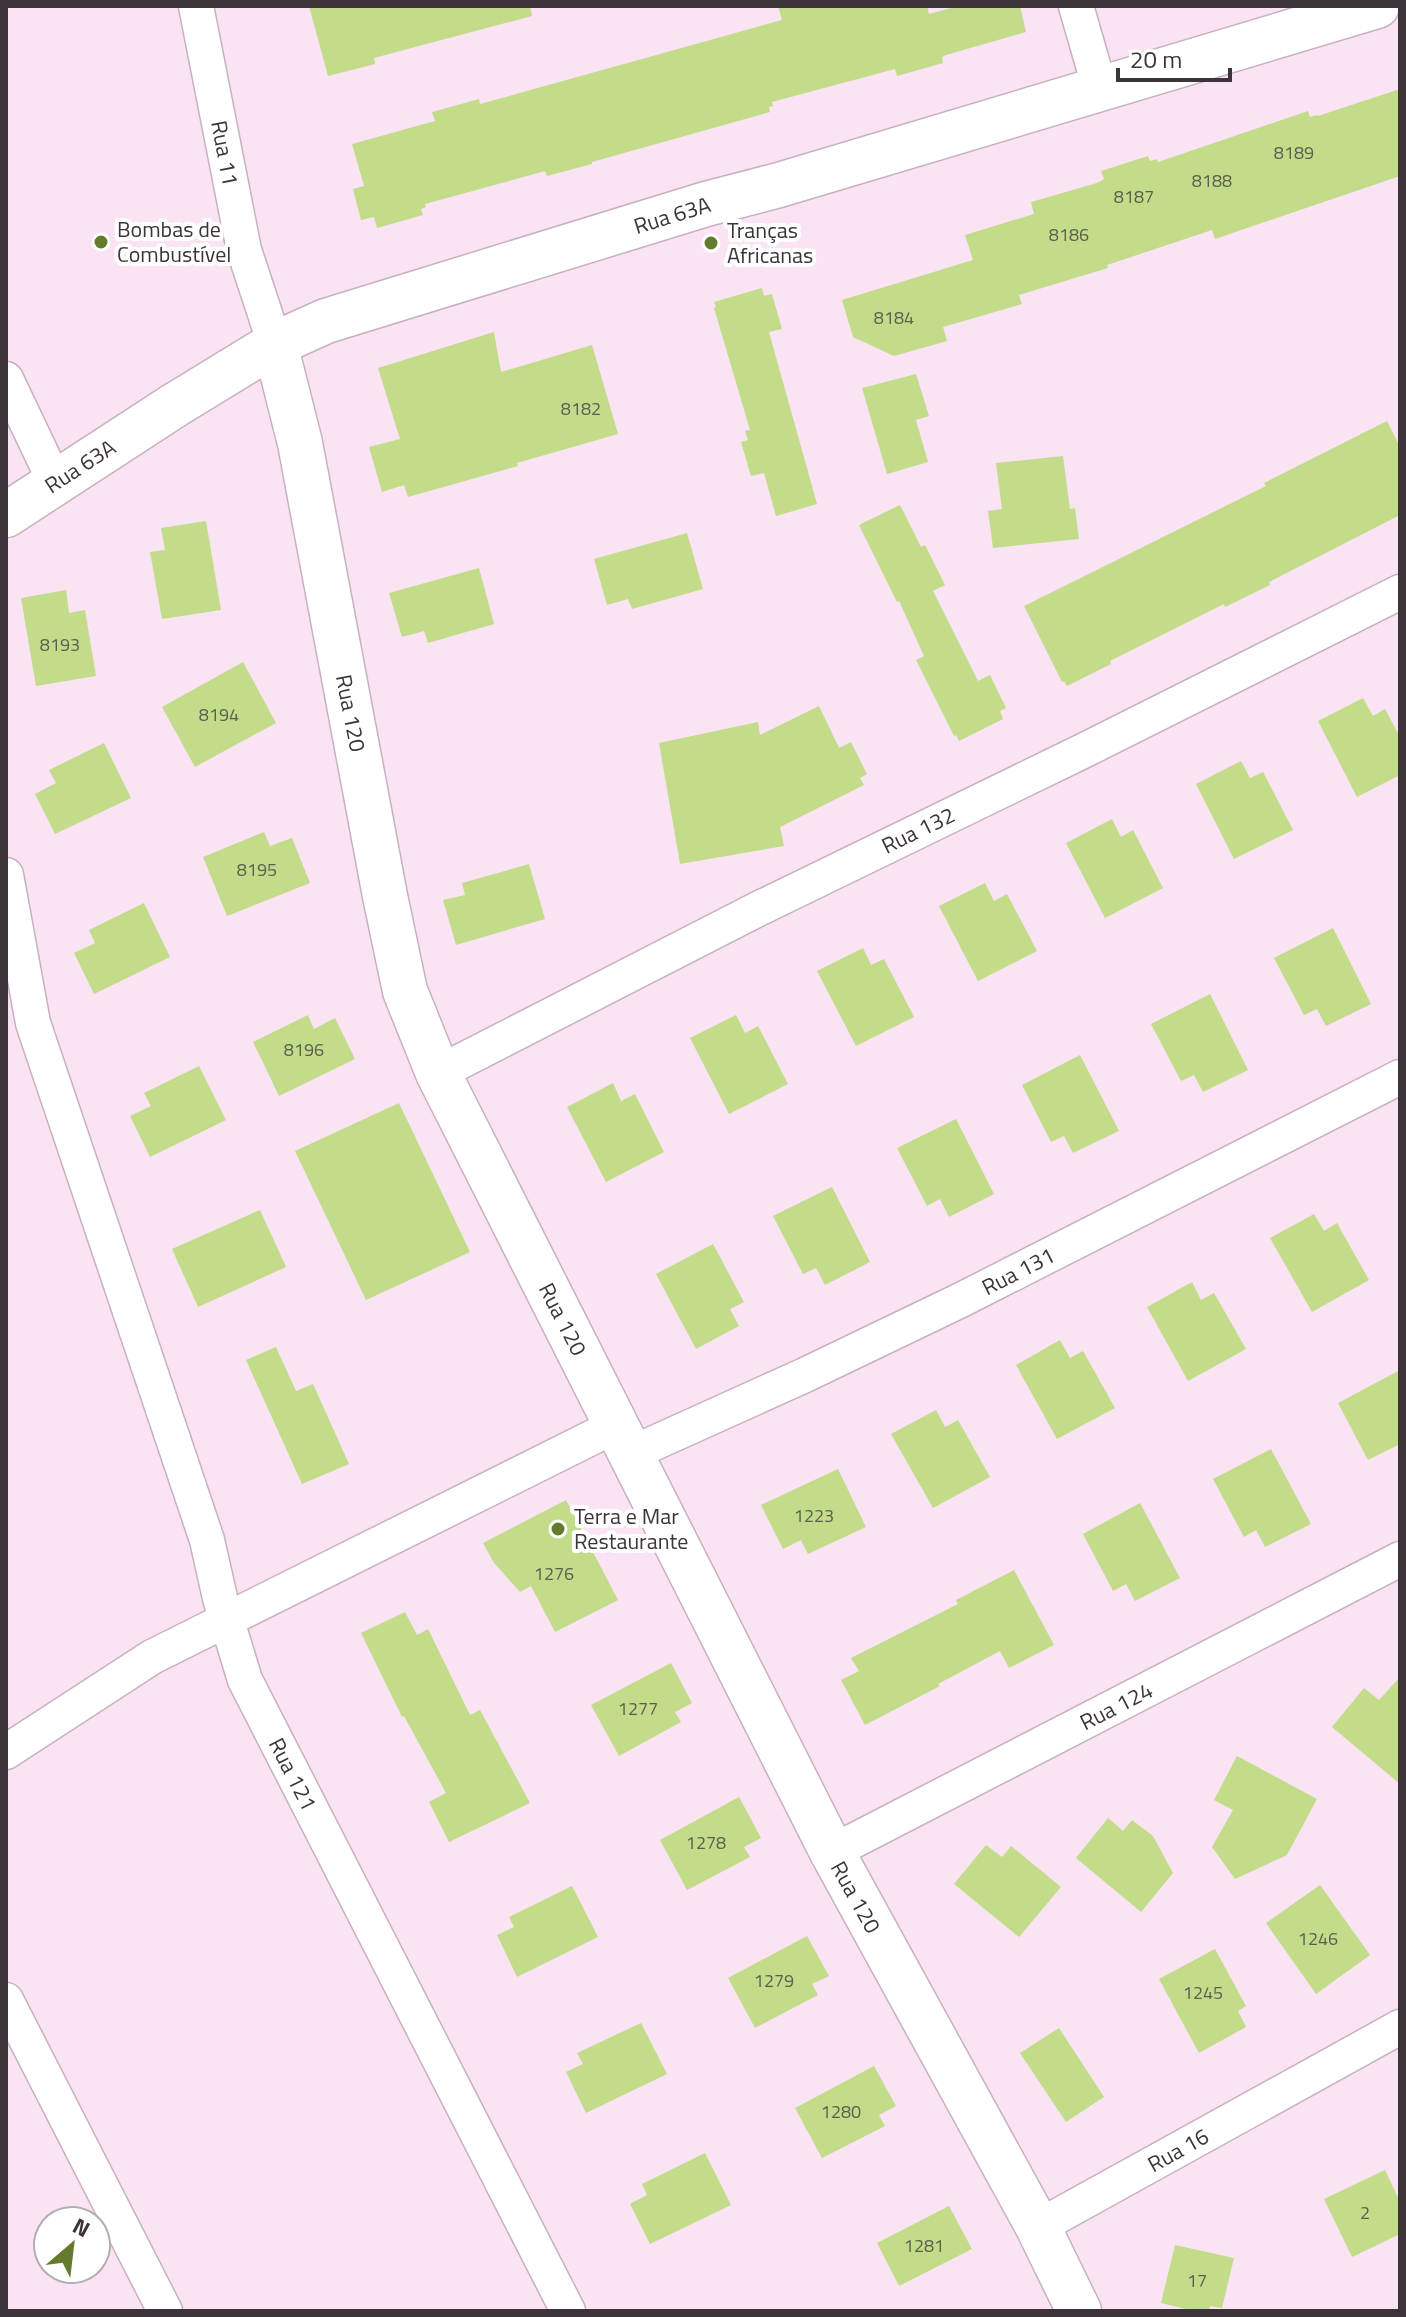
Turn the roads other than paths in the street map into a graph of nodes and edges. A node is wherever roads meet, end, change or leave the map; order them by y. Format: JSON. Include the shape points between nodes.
{"nodes":[{"id":1,"x":196,"y":6,"type":"edge"},
{"id":2,"x":1076,"y":6,"type":"edge"},
{"id":3,"x":1377,"y":6,"type":"edge"},
{"id":4,"x":1100,"y":89,"type":"junction"},
{"id":5,"x":275,"y":344,"type":"junction"},
{"id":6,"x":6,"y":379,"type":"edge"},
{"id":7,"x":55,"y":482,"type":"junction"},
{"id":8,"x":6,"y":515,"type":"edge"},
{"id":9,"x":1400,"y":592,"type":"edge"},
{"id":10,"x":6,"y":875,"type":"edge"},
{"id":11,"x":438,"y":1073,"type":"junction"},
{"id":12,"x":1400,"y":1077,"type":"edge"},
{"id":13,"x":624,"y":1439,"type":"junction"},
{"id":14,"x":1400,"y":1559,"type":"edge"},
{"id":15,"x":227,"y":1621,"type":"junction"},
{"id":16,"x":6,"y":1752,"type":"edge"},
{"id":17,"x":832,"y":1852,"type":"junction"},
{"id":18,"x":6,"y":2000,"type":"edge"},
{"id":19,"x":1400,"y":2027,"type":"edge"},
{"id":20,"x":1038,"y":2227,"type":"junction"},
{"id":21,"x":165,"y":2311,"type":"edge"},
{"id":22,"x":568,"y":2311,"type":"edge"},
{"id":23,"x":1079,"y":2311,"type":"edge"}],
"edges":[{"from":1,"to":5,"type":"street","name":"Rua 11","via":[[244,250]]},
{"from":2,"to":4,"type":"street"},
{"from":3,"to":4,"type":"street","name":"Rua 63A"},
{"from":4,"to":5,"type":"street","name":"Rua 63A","via":[[340,317]]},
{"from":5,"to":7,"type":"street","name":"Rua 63A"},
{"from":5,"to":11,"type":"street","name":"Rua 120","via":[[300,443],[405,991]]},
{"from":6,"to":7,"type":"street"},
{"from":7,"to":8,"type":"street","name":"Rua 63A"},
{"from":9,"to":11,"type":"street","name":"Rua 132"},
{"from":10,"to":15,"type":"street","name":"Rua 121","via":[[33,1023],[207,1540]]},
{"from":11,"to":13,"type":"street","name":"Rua 120"},
{"from":12,"to":13,"type":"street","name":"Rua 131","via":[[805,1375]]},
{"from":13,"to":15,"type":"street","via":[[298,1583]]},
{"from":13,"to":17,"type":"street","name":"Rua 120"},
{"from":14,"to":17,"type":"street","name":"Rua 124"},
{"from":15,"to":16,"type":"street","via":[[152,1657]]},
{"from":15,"to":22,"type":"street","name":"Rua 121","via":[[245,1680]]},
{"from":17,"to":20,"type":"street","name":"Rua 120"},
{"from":18,"to":21,"type":"street"},
{"from":19,"to":20,"type":"street","name":"Rua 16"},
{"from":20,"to":23,"type":"street"}]}
